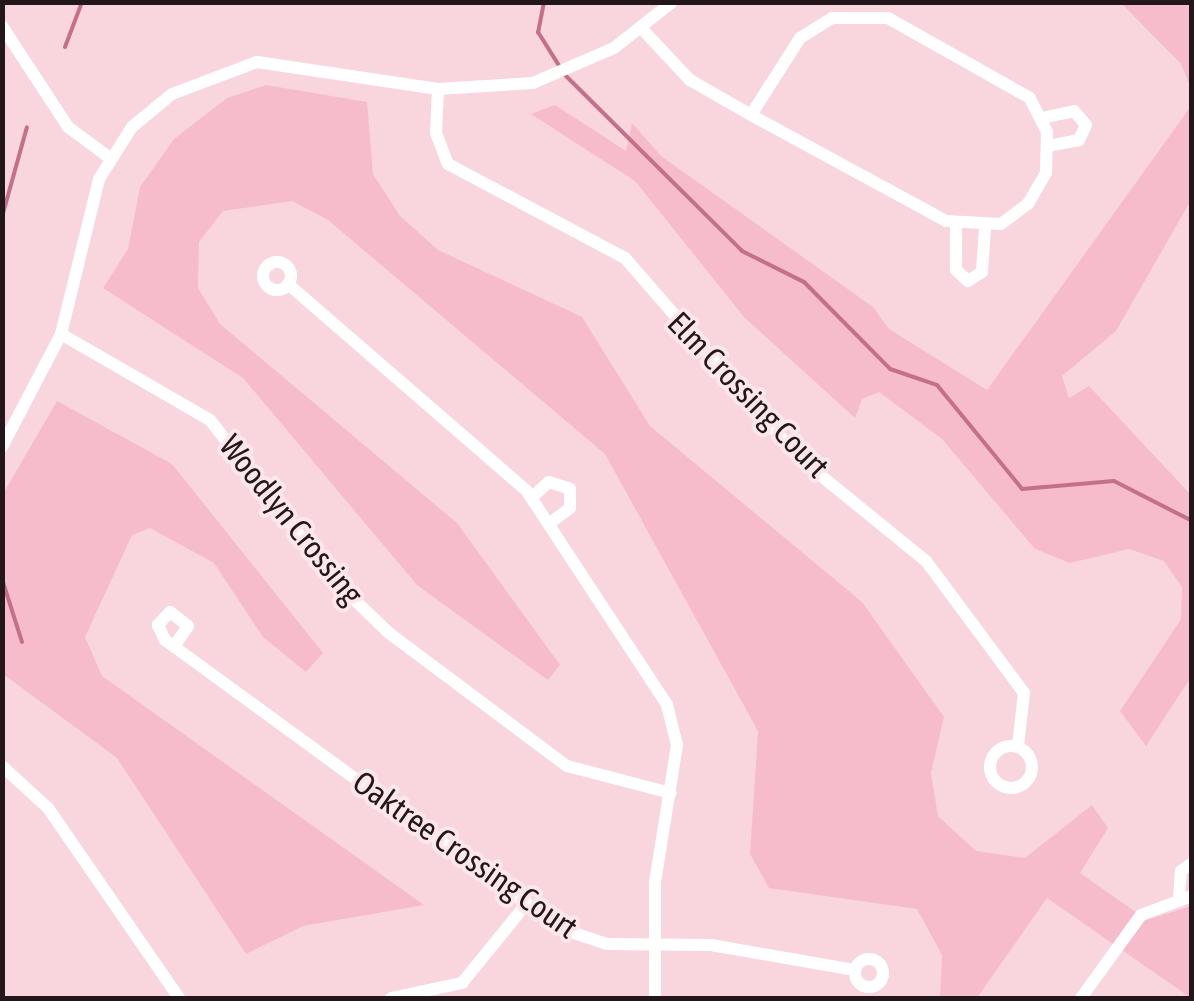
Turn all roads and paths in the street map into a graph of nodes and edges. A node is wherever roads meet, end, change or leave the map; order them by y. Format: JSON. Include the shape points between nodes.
{"nodes":[{"id":1,"x":672,"y":2,"type":"edge"},
{"id":2,"x":2,"y":26,"type":"edge"},
{"id":3,"x":643,"y":30,"type":"junction"},
{"id":4,"x":438,"y":90,"type":"junction"},
{"id":5,"x":752,"y":115,"type":"junction"},
{"id":6,"x":1042,"y":118,"type":"junction"},
{"id":7,"x":1048,"y":146,"type":"junction"},
{"id":8,"x":110,"y":158,"type":"junction"},
{"id":9,"x":956,"y":225,"type":"junction"},
{"id":10,"x":985,"y":227,"type":"junction"},
{"id":11,"x":288,"y":284,"type":"dead end"},
{"id":12,"x":62,"y":334,"type":"junction"},
{"id":13,"x":2,"y":447,"type":"edge"},
{"id":14,"x":532,"y":498,"type":"junction"},
{"id":15,"x":550,"y":523,"type":"junction"},
{"id":16,"x":177,"y":642,"type":"dead end"},
{"id":17,"x":1018,"y":746,"type":"dead end"},
{"id":18,"x":2,"y":766,"type":"edge"},
{"id":19,"x":671,"y":793,"type":"junction"},
{"id":20,"x":1192,"y":864,"type":"edge"},
{"id":21,"x":1185,"y":897,"type":"edge"},
{"id":22,"x":527,"y":903,"type":"junction"},
{"id":23,"x":660,"y":945,"type":"junction"},
{"id":24,"x":854,"y":970,"type":"dead end"},
{"id":25,"x":179,"y":998,"type":"edge"},
{"id":26,"x":390,"y":998,"type":"edge"},
{"id":27,"x":655,"y":998,"type":"edge"},
{"id":28,"x":1081,"y":998,"type":"edge"}],
"edges":[{"from":1,"to":3,"type":"street"},
{"from":2,"to":8,"type":"street","via":[[68,127]]},
{"from":3,"to":4,"type":"street","via":[[532,83]]},
{"from":3,"to":5,"type":"street","via":[[680,72]]},
{"from":4,"to":8,"type":"street","via":[[284,62],[227,68],[172,94]]},
{"from":4,"to":17,"type":"street","name":"Elm Crossing Court","via":[[436,133],[448,164],[625,258],[798,457],[926,561],[1024,693]]},
{"from":5,"to":6,"type":"street","via":[[800,38],[864,14],[888,18],[1013,86]]},
{"from":5,"to":9,"type":"street"},
{"from":6,"to":7,"type":"street"},
{"from":6,"to":7,"type":"street","via":[[1068,110],[1086,124],[1079,140]]},
{"from":7,"to":10,"type":"street","via":[[1028,204]]},
{"from":8,"to":12,"type":"street","via":[[91,202]]},
{"from":9,"to":10,"type":"street"},
{"from":9,"to":10,"type":"street","via":[[956,270],[968,281],[982,272]]},
{"from":11,"to":14,"type":"street"},
{"from":12,"to":13,"type":"street"},
{"from":12,"to":19,"type":"street","name":"Woodlyn Crossing","via":[[210,420],[338,583],[389,633],[568,766]]},
{"from":14,"to":15,"type":"street"},
{"from":14,"to":15,"type":"street","via":[[549,482],[570,489],[570,508]]},
{"from":15,"to":19,"type":"street","via":[[667,705],[677,745]]},
{"from":16,"to":22,"type":"street","name":"Oaktree Crossing Court"},
{"from":18,"to":25,"type":"street","via":[[48,808]]},
{"from":19,"to":23,"type":"street","via":[[655,882]]},
{"from":20,"to":21,"type":"street","via":[[1181,871]]},
{"from":21,"to":28,"type":"street","via":[[1141,916]]},
{"from":22,"to":23,"type":"street","name":"Oaktree Crossing Court","via":[[587,940]]},
{"from":22,"to":26,"type":"street","via":[[462,983]]},
{"from":23,"to":24,"type":"street","name":"Oaktree Crossing Court"},
{"from":23,"to":27,"type":"street"}]}
